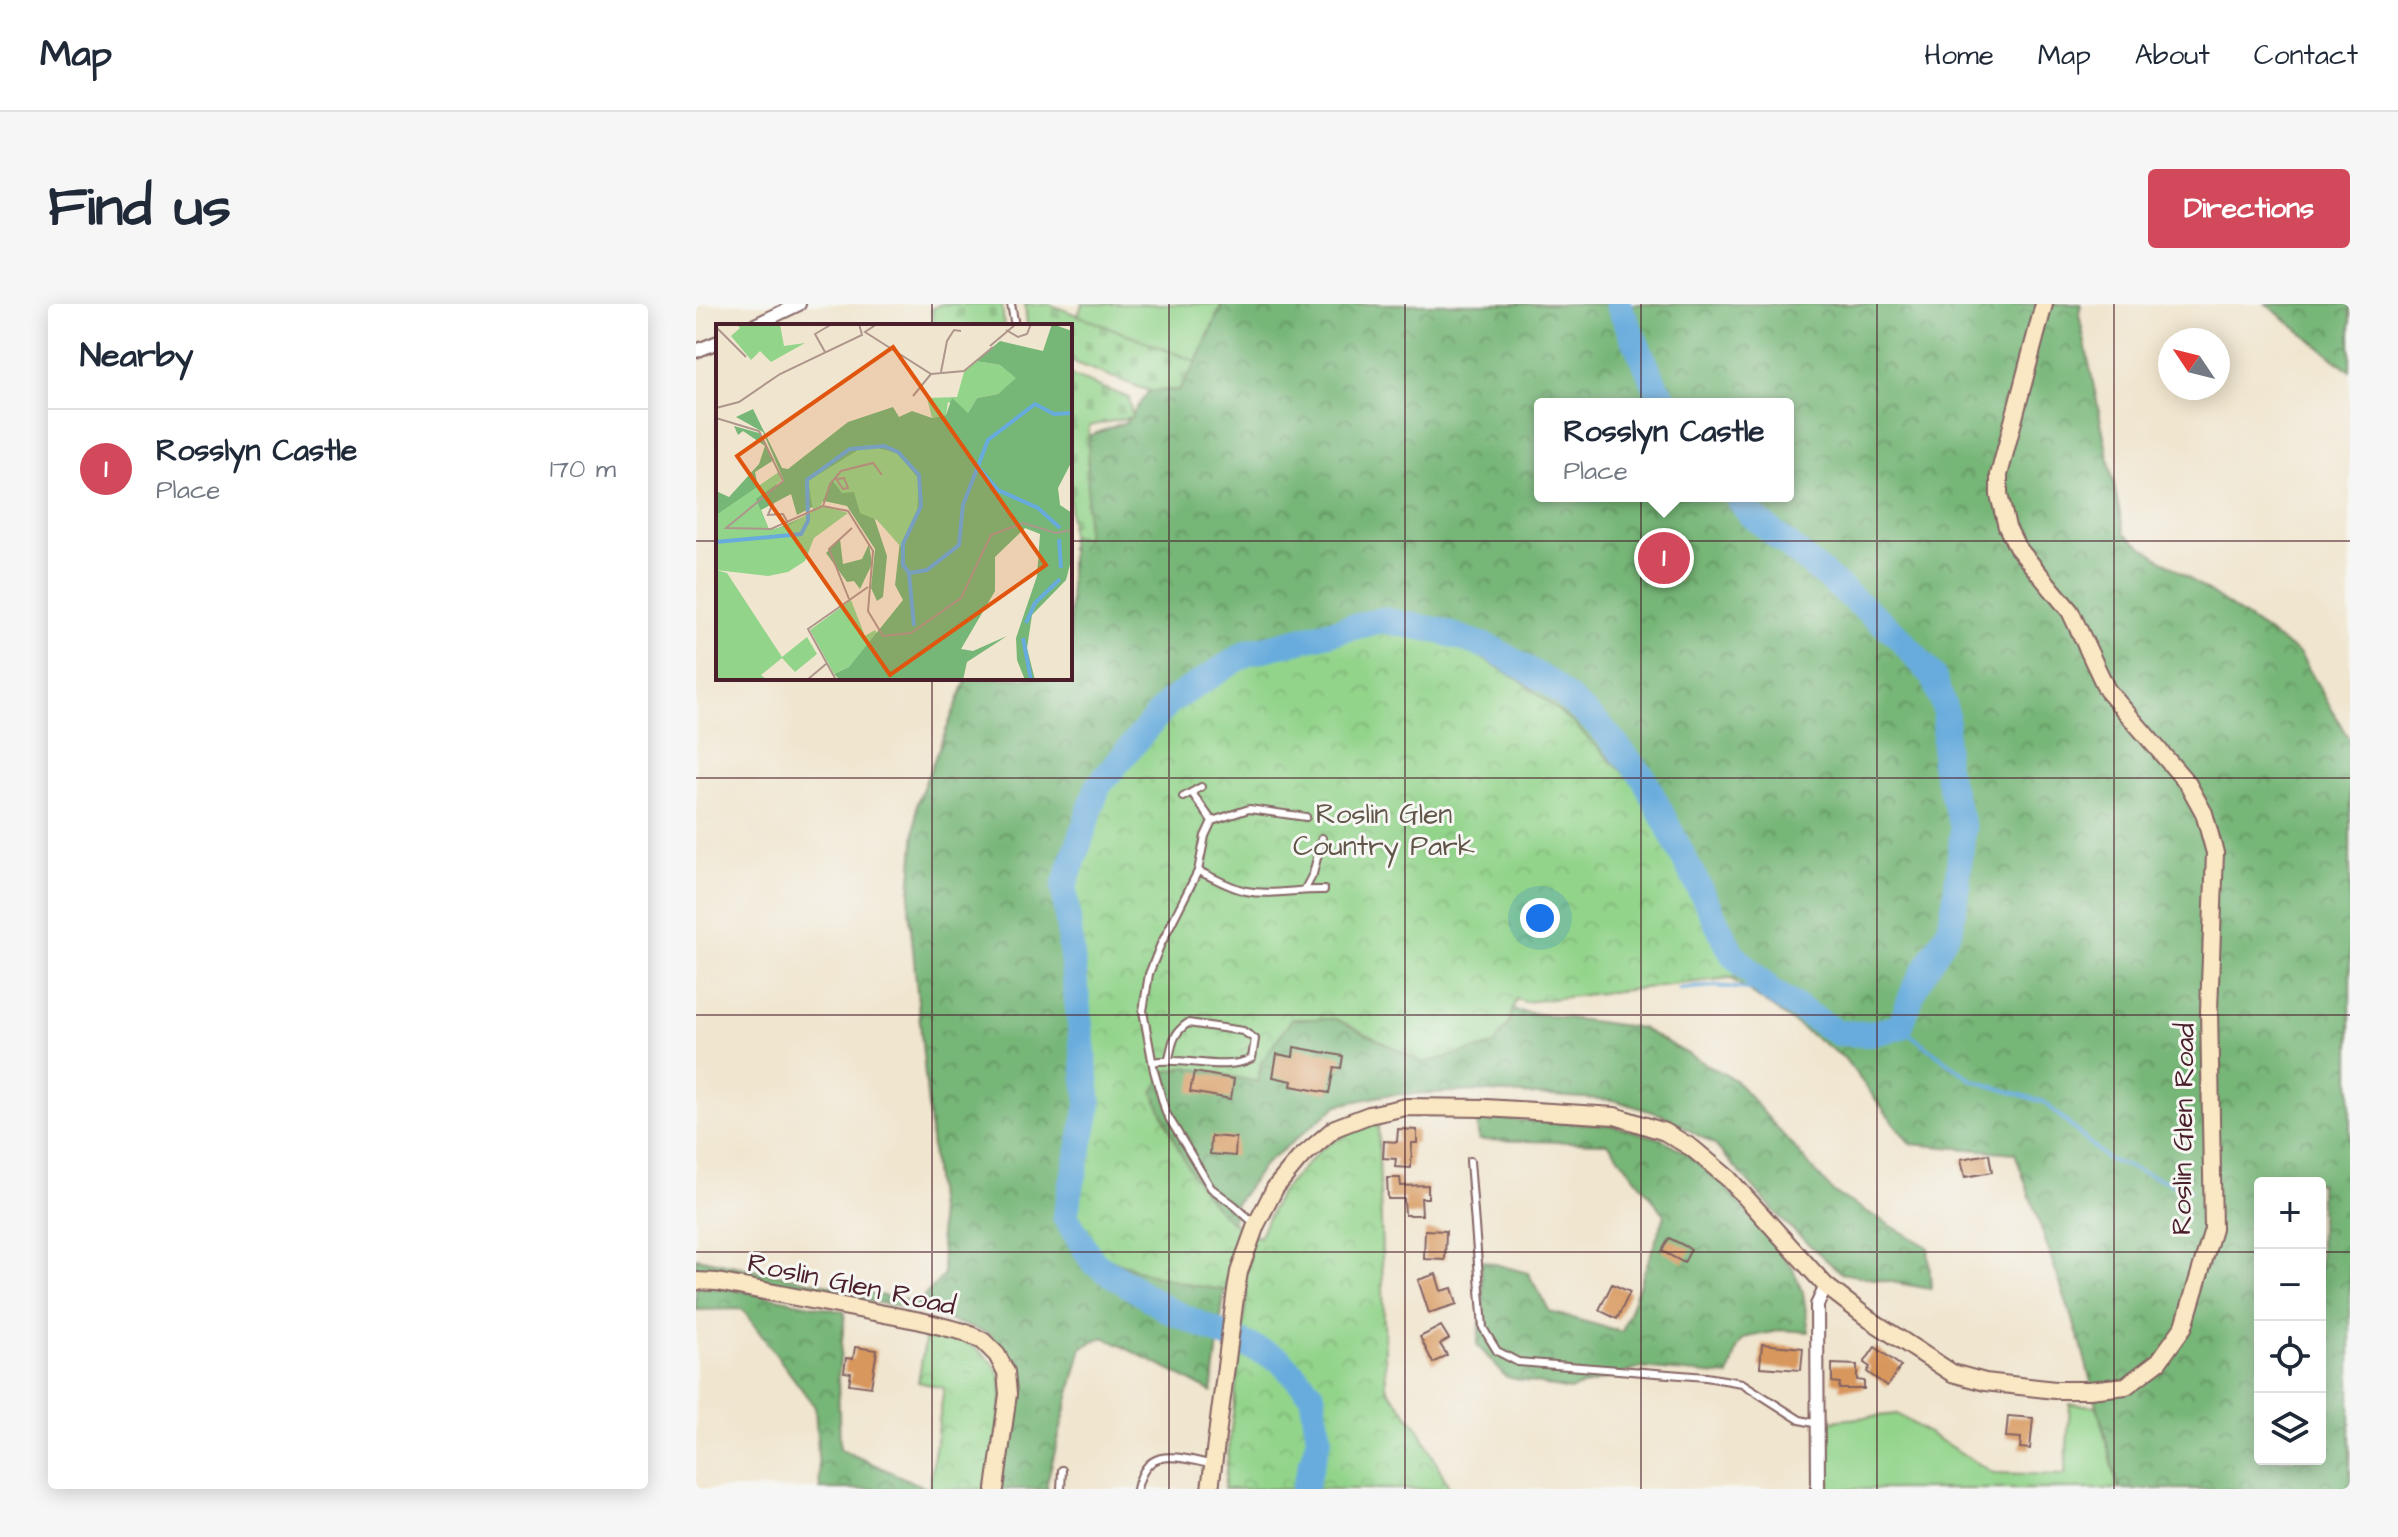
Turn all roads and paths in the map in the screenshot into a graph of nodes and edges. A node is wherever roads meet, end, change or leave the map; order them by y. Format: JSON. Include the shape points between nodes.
{"nodes":[{"id":1,"x":799,"y":304,"type":"edge"},
{"id":2,"x":1011,"y":304,"type":"edge"},
{"id":3,"x":2044,"y":304,"type":"edge"},
{"id":4,"x":757,"y":324,"type":"edge"},
{"id":5,"x":1015,"y":324,"type":"edge"},
{"id":6,"x":716,"y":343,"type":"edge"},
{"id":7,"x":696,"y":351,"type":"edge"},
{"id":8,"x":1201,"y":787,"type":"dead end"},
{"id":9,"x":1192,"y":793,"type":"junction"},
{"id":10,"x":1183,"y":797,"type":"dead end"},
{"id":11,"x":1306,"y":817,"type":"dead end"},
{"id":12,"x":1212,"y":821,"type":"junction"},
{"id":13,"x":1322,"y":838,"type":"dead end"},
{"id":14,"x":1198,"y":871,"type":"junction"},
{"id":15,"x":1305,"y":889,"type":"junction"},
{"id":16,"x":1324,"y":890,"type":"dead end"},
{"id":17,"x":1169,"y":1059,"type":"junction"},
{"id":18,"x":1153,"y":1062,"type":"junction"},
{"id":19,"x":1470,"y":1161,"type":"dead end"},
{"id":20,"x":1256,"y":1225,"type":"junction"},
{"id":21,"x":696,"y":1281,"type":"edge"},
{"id":22,"x":1826,"y":1286,"type":"junction"},
{"id":23,"x":1818,"y":1424,"type":"junction"},
{"id":24,"x":1215,"y":1464,"type":"junction"},
{"id":25,"x":1062,"y":1470,"type":"dead end"},
{"id":26,"x":995,"y":1489,"type":"edge"},
{"id":27,"x":1061,"y":1489,"type":"edge"},
{"id":28,"x":1137,"y":1489,"type":"edge"},
{"id":29,"x":1210,"y":1489,"type":"edge"},
{"id":30,"x":1818,"y":1489,"type":"edge"}],
"edges":[{"from":1,"to":4,"type":"street"},
{"from":2,"to":5,"type":"lane"},
{"from":3,"to":22,"type":"main road","name":"Roslin Glen Road","via":[[1999,475],[1999,495],[2017,547],[2070,611],[2107,690],[2188,784],[2204,813],[2215,853],[2209,1010],[2213,1229],[2184,1326],[2159,1361],[2126,1386],[2055,1390],[1952,1373]]},
{"from":6,"to":7,"type":"street"},
{"from":8,"to":9,"type":"lane"},
{"from":9,"to":10,"type":"lane"},
{"from":9,"to":12,"type":"lane"},
{"from":11,"to":12,"type":"lane","via":[[1249,809]]},
{"from":12,"to":14,"type":"lane"},
{"from":13,"to":15,"type":"lane"},
{"from":14,"to":15,"type":"lane","via":[[1245,891]]},
{"from":14,"to":18,"type":"lane","via":[[1149,974],[1143,1011]]},
{"from":15,"to":16,"type":"lane"},
{"from":17,"to":17,"type":"lane","via":[[1242,1064],[1252,1058],[1255,1039],[1243,1031],[1188,1023],[1172,1041]]},
{"from":17,"to":18,"type":"lane"},
{"from":18,"to":20,"type":"lane","via":[[1166,1113],[1211,1188]]},
{"from":19,"to":23,"type":"lane","via":[[1483,1328],[1497,1351],[1518,1362],[1742,1383],[1800,1420]]},
{"from":20,"to":22,"type":"main road","name":"Roslin Glen Road","via":[[1275,1188],[1299,1159],[1335,1128],[1369,1115],[1406,1107],[1615,1116],[1665,1132],[1692,1148],[1729,1179]]},
{"from":20,"to":24,"type":"main road","name":"Roslin Glen Road","via":[[1239,1272]]},
{"from":21,"to":26,"type":"main road","name":"Roslin Glen Road","via":[[921,1321],[983,1341],[1006,1372],[1008,1394]]},
{"from":22,"to":23,"type":"street","via":[[1817,1305]]},
{"from":23,"to":30,"type":"street"},
{"from":24,"to":28,"type":"lane","via":[[1162,1456],[1144,1469]]},
{"from":24,"to":29,"type":"main road","name":"Roslin Glen Road"},
{"from":25,"to":27,"type":"lane"}]}
